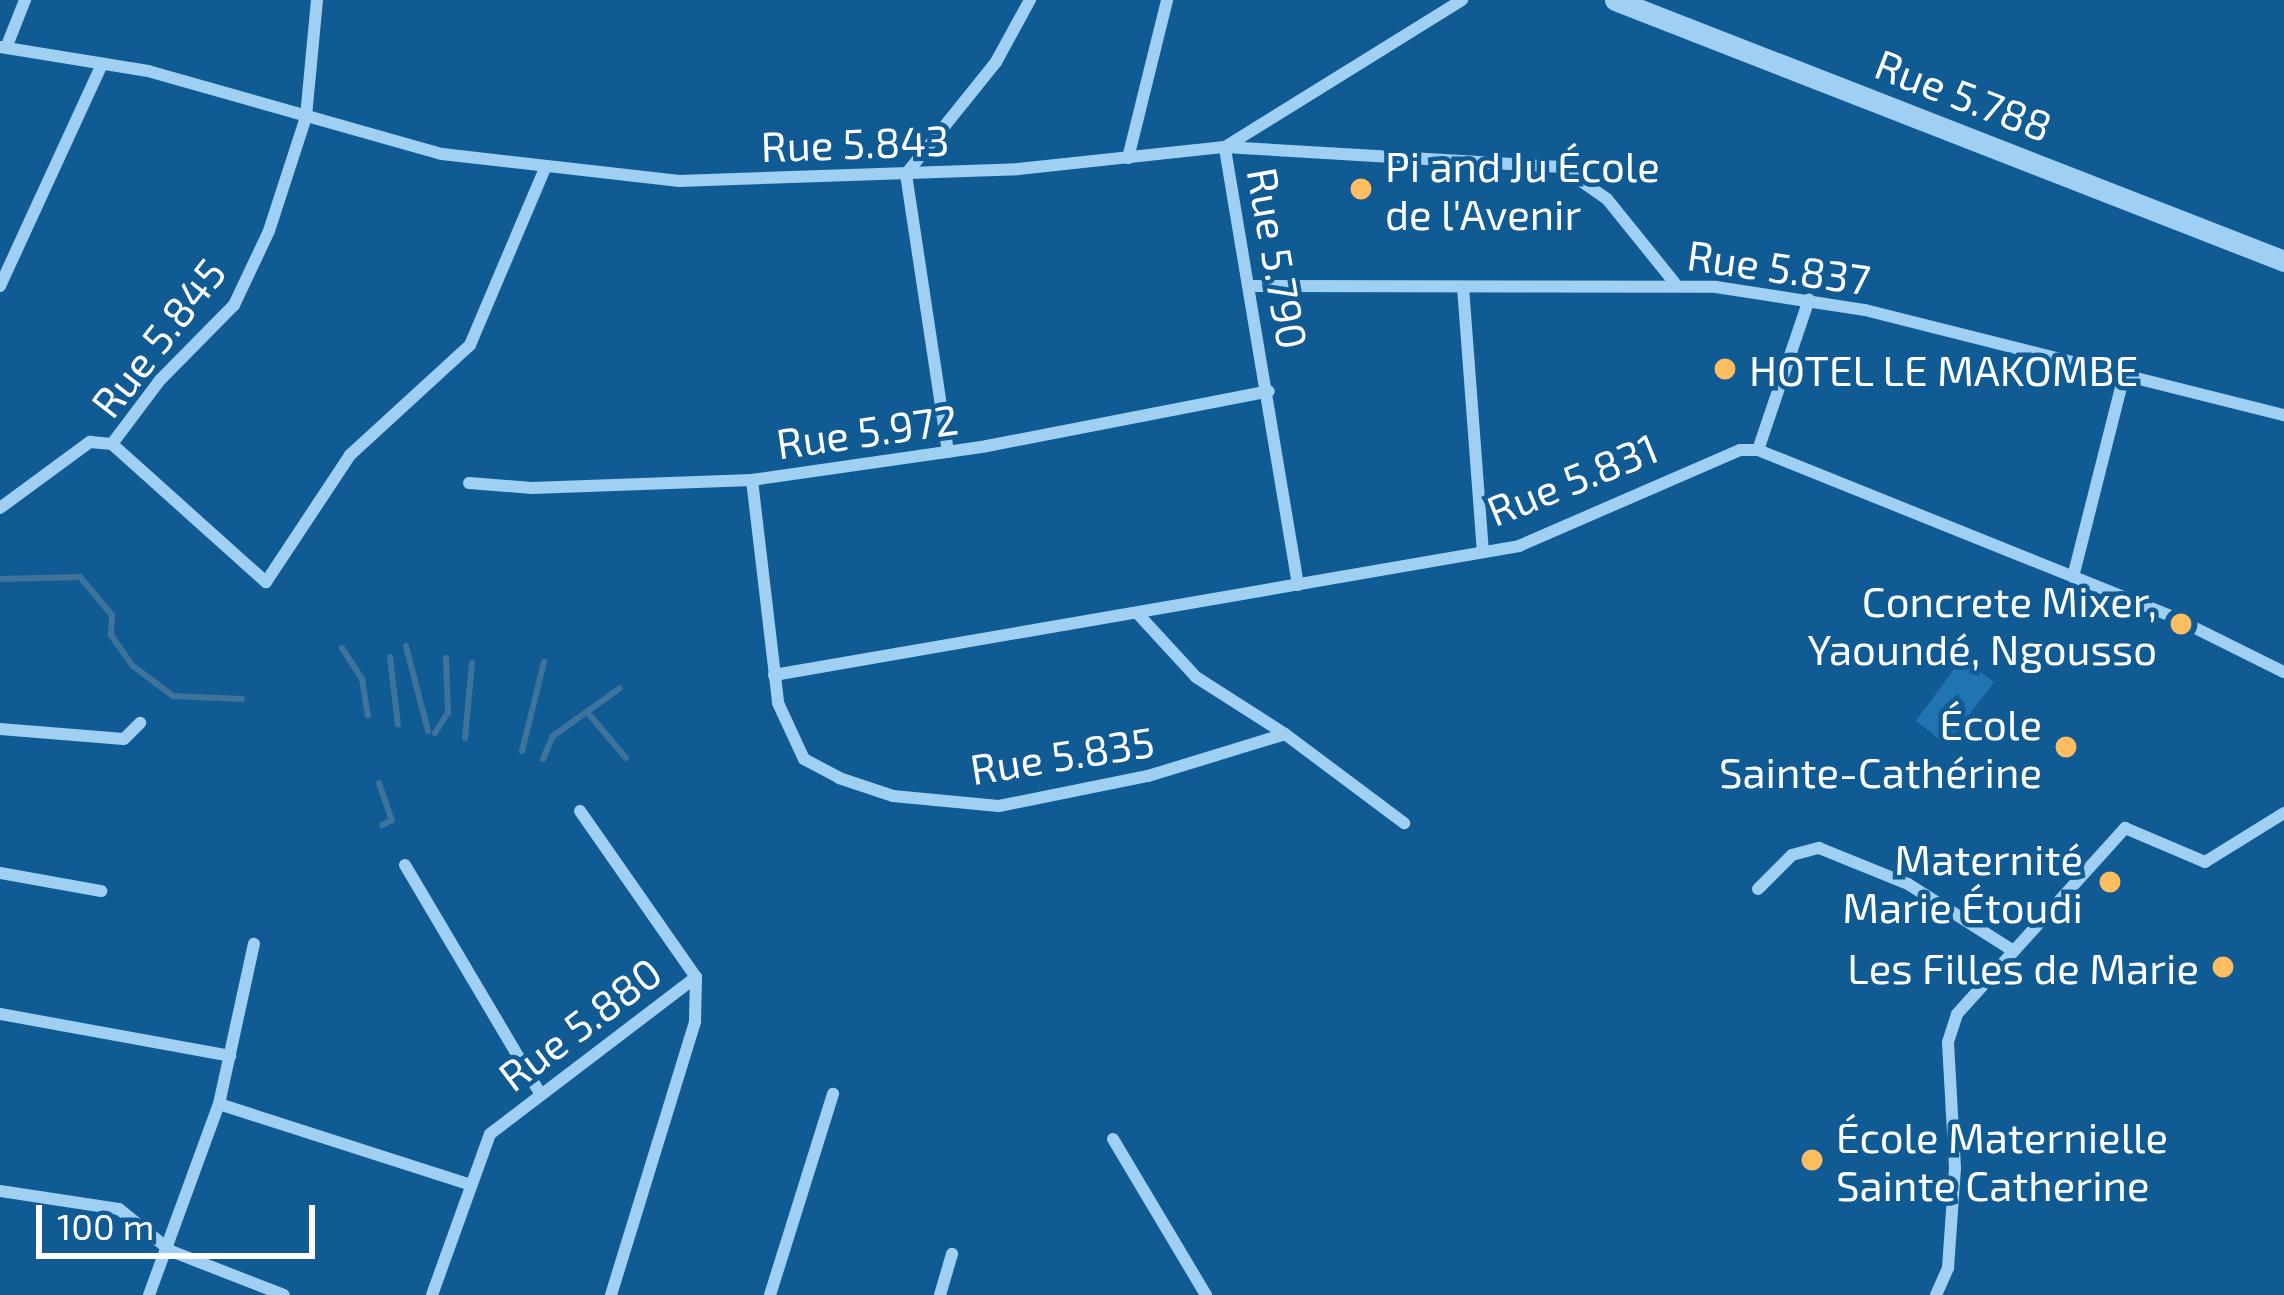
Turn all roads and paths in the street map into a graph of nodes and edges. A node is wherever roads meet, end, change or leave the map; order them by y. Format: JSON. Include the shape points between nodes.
{"nodes":[{"id":1,"x":25,"y":0,"type":"edge"},
{"id":2,"x":317,"y":0,"type":"edge"},
{"id":3,"x":1030,"y":0,"type":"edge"},
{"id":4,"x":1167,"y":0,"type":"edge"},
{"id":5,"x":1462,"y":0,"type":"edge"},
{"id":6,"x":1615,"y":0,"type":"edge"},
{"id":7,"x":3,"y":48,"type":"edge"},
{"id":8,"x":102,"y":64,"type":"junction"},
{"id":9,"x":306,"y":118,"type":"junction"},
{"id":10,"x":1225,"y":147,"type":"junction"},
{"id":11,"x":1127,"y":158,"type":"junction"},
{"id":12,"x":545,"y":168,"type":"junction"},
{"id":13,"x":905,"y":174,"type":"junction"},
{"id":14,"x":2284,"y":261,"type":"edge"},
{"id":15,"x":1674,"y":282,"type":"junction"},
{"id":16,"x":0,"y":286,"type":"edge"},
{"id":17,"x":1251,"y":286,"type":"junction"},
{"id":18,"x":1463,"y":287,"type":"junction"},
{"id":19,"x":1809,"y":299,"type":"junction"},
{"id":20,"x":2123,"y":379,"type":"junction"},
{"id":21,"x":1269,"y":391,"type":"junction"},
{"id":22,"x":2284,"y":415,"type":"edge"},
{"id":23,"x":112,"y":444,"type":"junction"},
{"id":24,"x":1758,"y":450,"type":"junction"},
{"id":25,"x":948,"y":452,"type":"junction"},
{"id":26,"x":752,"y":480,"type":"junction"},
{"id":27,"x":469,"y":483,"type":"dead end"},
{"id":28,"x":0,"y":508,"type":"edge"},
{"id":29,"x":1483,"y":551,"type":"junction"},
{"id":30,"x":2073,"y":577,"type":"junction"},
{"id":31,"x":1298,"y":585,"type":"junction"},
{"id":32,"x":1138,"y":614,"type":"junction"},
{"id":33,"x":2284,"y":672,"type":"edge"},
{"id":34,"x":774,"y":675,"type":"junction"},
{"id":35,"x":140,"y":723,"type":"dead end"},
{"id":36,"x":0,"y":729,"type":"edge"},
{"id":37,"x":1285,"y":734,"type":"junction"},
{"id":38,"x":580,"y":812,"type":"dead end"},
{"id":39,"x":2284,"y":813,"type":"edge"},
{"id":40,"x":1404,"y":824,"type":"dead end"},
{"id":41,"x":405,"y":865,"type":"dead end"},
{"id":42,"x":0,"y":873,"type":"edge"},
{"id":43,"x":1758,"y":890,"type":"dead end"},
{"id":44,"x":101,"y":891,"type":"dead end"},
{"id":45,"x":254,"y":944,"type":"dead end"},
{"id":46,"x":2012,"y":950,"type":"junction"},
{"id":47,"x":696,"y":977,"type":"junction"},
{"id":48,"x":0,"y":1014,"type":"edge"},
{"id":49,"x":230,"y":1055,"type":"junction"},
{"id":50,"x":539,"y":1092,"type":"junction"},
{"id":51,"x":833,"y":1094,"type":"dead end"},
{"id":52,"x":220,"y":1104,"type":"junction"},
{"id":53,"x":1113,"y":1138,"type":"dead end"},
{"id":54,"x":468,"y":1184,"type":"junction"},
{"id":55,"x":0,"y":1191,"type":"edge"},
{"id":56,"x":171,"y":1251,"type":"junction"},
{"id":57,"x":952,"y":1254,"type":"dead end"},
{"id":58,"x":149,"y":1295,"type":"edge"},
{"id":59,"x":284,"y":1295,"type":"edge"},
{"id":60,"x":432,"y":1295,"type":"edge"},
{"id":61,"x":611,"y":1295,"type":"edge"},
{"id":62,"x":770,"y":1295,"type":"edge"},
{"id":63,"x":940,"y":1295,"type":"edge"},
{"id":64,"x":1206,"y":1295,"type":"edge"},
{"id":65,"x":1936,"y":1295,"type":"edge"}],
"edges":[{"from":1,"to":7,"type":"street"},
{"from":2,"to":9,"type":"street","name":"Rue 5.845"},
{"from":3,"to":13,"type":"street","via":[[996,62]]},
{"from":4,"to":11,"type":"street"},
{"from":5,"to":10,"type":"street","name":"Rue 5.790"},
{"from":6,"to":14,"type":"street","name":"Rue 5.788"},
{"from":7,"to":8,"type":"street","name":"Rue 5.843"},
{"from":8,"to":9,"type":"street","name":"Rue 5.843"},
{"from":8,"to":16,"type":"street"},
{"from":9,"to":12,"type":"street","name":"Rue 5.843","via":[[442,154]]},
{"from":9,"to":23,"type":"street","name":"Rue 5.845","via":[[269,232],[234,304]]},
{"from":10,"to":11,"type":"street","name":"Rue 5.843"},
{"from":10,"to":15,"type":"street","name":"Rue 5.843","via":[[1561,167],[1606,199]]},
{"from":10,"to":17,"type":"street","name":"Rue 5.790"},
{"from":11,"to":13,"type":"street","name":"Rue 5.843"},
{"from":12,"to":13,"type":"street","name":"Rue 5.843","via":[[679,181]]},
{"from":12,"to":23,"type":"street","name":"Rue 5.845","via":[[470,345],[350,455],[266,582]]},
{"from":13,"to":25,"type":"street"},
{"from":15,"to":18,"type":"street","name":"Rue 5.837"},
{"from":15,"to":19,"type":"street","name":"Rue 5.837"},
{"from":17,"to":18,"type":"street","name":"Rue 5.837"},
{"from":17,"to":21,"type":"street","name":"Rue 5.790"},
{"from":18,"to":29,"type":"street"},
{"from":19,"to":20,"type":"street","name":"Rue 5.837"},
{"from":19,"to":24,"type":"street"},
{"from":20,"to":22,"type":"street","name":"Rue 5.837"},
{"from":20,"to":30,"type":"street"},
{"from":21,"to":25,"type":"street","name":"Rue 5.972"},
{"from":21,"to":31,"type":"street","name":"Rue 5.790"},
{"from":23,"to":28,"type":"street","via":[[90,442]]},
{"from":24,"to":29,"type":"street","name":"Rue 5.831","via":[[1689,465],[1519,546]]},
{"from":24,"to":30,"type":"street"},
{"from":25,"to":26,"type":"street","name":"Rue 5.972"},
{"from":26,"to":27,"type":"street","name":"Rue 5.972"},
{"from":26,"to":34,"type":"street","name":"Rue 5.835"},
{"from":29,"to":31,"type":"street","name":"Rue 5.831"},
{"from":30,"to":33,"type":"street"},
{"from":31,"to":32,"type":"street","name":"Rue 5.831"},
{"from":32,"to":34,"type":"street","name":"Rue 5.831"},
{"from":32,"to":37,"type":"street","name":"Rue 5.835","via":[[1196,676]]},
{"from":34,"to":37,"type":"street","name":"Rue 5.835","via":[[789,736],[804,758],[893,796],[939,803],[999,806],[1057,795],[1215,759]]},
{"from":35,"to":36,"type":"street","via":[[124,739]]},
{"from":37,"to":40,"type":"street"},
{"from":38,"to":47,"type":"street"},
{"from":39,"to":46,"type":"street","via":[[2205,862],[2125,828]]},
{"from":41,"to":50,"type":"street"},
{"from":42,"to":44,"type":"street"},
{"from":43,"to":46,"type":"street","via":[[1792,855],[1820,848],[1908,884]]},
{"from":45,"to":49,"type":"street"},
{"from":46,"to":65,"type":"street","via":[[1950,1026],[1955,1168],[1948,1268]]},
{"from":47,"to":50,"type":"street","name":"Rue 5.880"},
{"from":47,"to":61,"type":"street","name":"Rue 5.880","via":[[694,1022]]},
{"from":48,"to":49,"type":"street"},
{"from":49,"to":52,"type":"street"},
{"from":50,"to":54,"type":"street","name":"Rue 5.880","via":[[490,1134]]},
{"from":51,"to":62,"type":"street"},
{"from":52,"to":54,"type":"street"},
{"from":52,"to":56,"type":"street"},
{"from":53,"to":64,"type":"street"},
{"from":54,"to":60,"type":"street","name":"Rue 5.880"},
{"from":55,"to":56,"type":"street","via":[[119,1209]]},
{"from":56,"to":58,"type":"street"},
{"from":56,"to":59,"type":"street"},
{"from":57,"to":63,"type":"street"}]}
